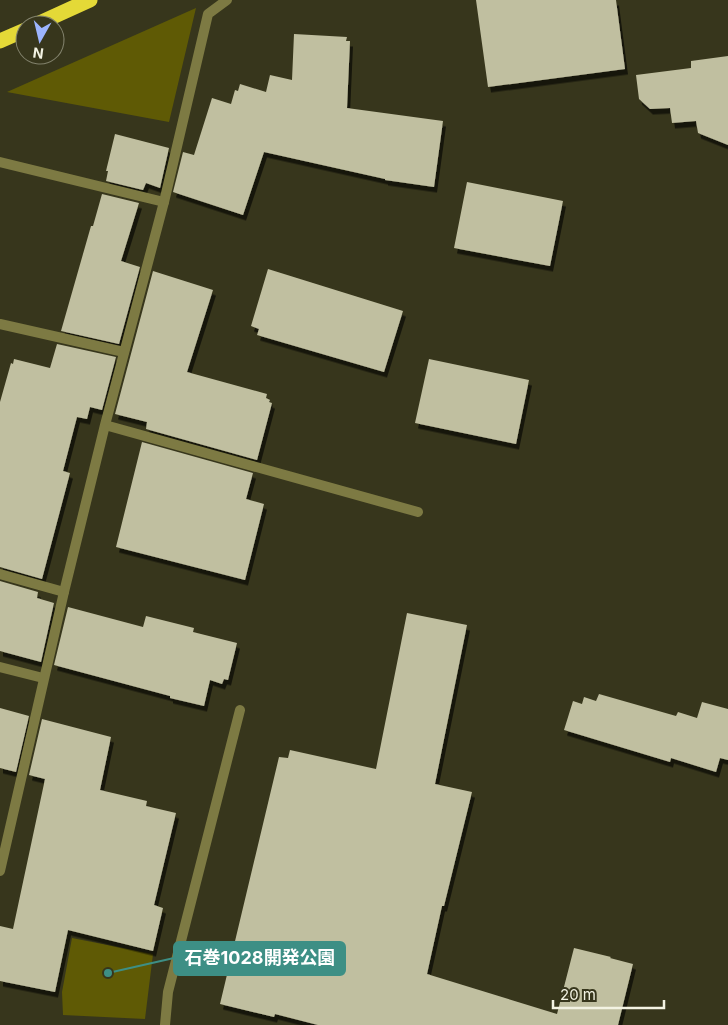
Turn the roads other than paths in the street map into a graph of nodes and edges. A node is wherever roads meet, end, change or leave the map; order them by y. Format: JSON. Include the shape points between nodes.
{"nodes":[{"id":1,"x":90,"y":0,"type":"edge"},
{"id":2,"x":227,"y":0,"type":"edge"},
{"id":3,"x":57,"y":15,"type":"edge"},
{"id":4,"x":15,"y":34,"type":"edge"},
{"id":5,"x":0,"y":41,"type":"edge"},
{"id":6,"x":0,"y":162,"type":"edge"},
{"id":7,"x":164,"y":202,"type":"junction"},
{"id":8,"x":0,"y":324,"type":"edge"},
{"id":9,"x":124,"y":352,"type":"junction"},
{"id":10,"x":105,"y":425,"type":"junction"},
{"id":11,"x":418,"y":512,"type":"dead end"},
{"id":12,"x":0,"y":574,"type":"edge"},
{"id":13,"x":64,"y":592,"type":"junction"},
{"id":14,"x":0,"y":667,"type":"edge"},
{"id":15,"x":43,"y":678,"type":"junction"},
{"id":16,"x":240,"y":710,"type":"dead end"},
{"id":17,"x":0,"y":871,"type":"edge"},
{"id":18,"x":165,"y":1025,"type":"edge"}],
"edges":[{"from":1,"to":3,"type":"highway"},
{"from":2,"to":7,"type":"street","via":[[208,14]]},
{"from":4,"to":5,"type":"highway"},
{"from":6,"to":7,"type":"street"},
{"from":7,"to":9,"type":"street"},
{"from":8,"to":9,"type":"street"},
{"from":9,"to":10,"type":"street"},
{"from":10,"to":11,"type":"street"},
{"from":10,"to":13,"type":"street"},
{"from":12,"to":13,"type":"street"},
{"from":13,"to":15,"type":"street"},
{"from":14,"to":15,"type":"street"},
{"from":15,"to":17,"type":"street"},
{"from":16,"to":18,"type":"street","via":[[168,992]]}]}
